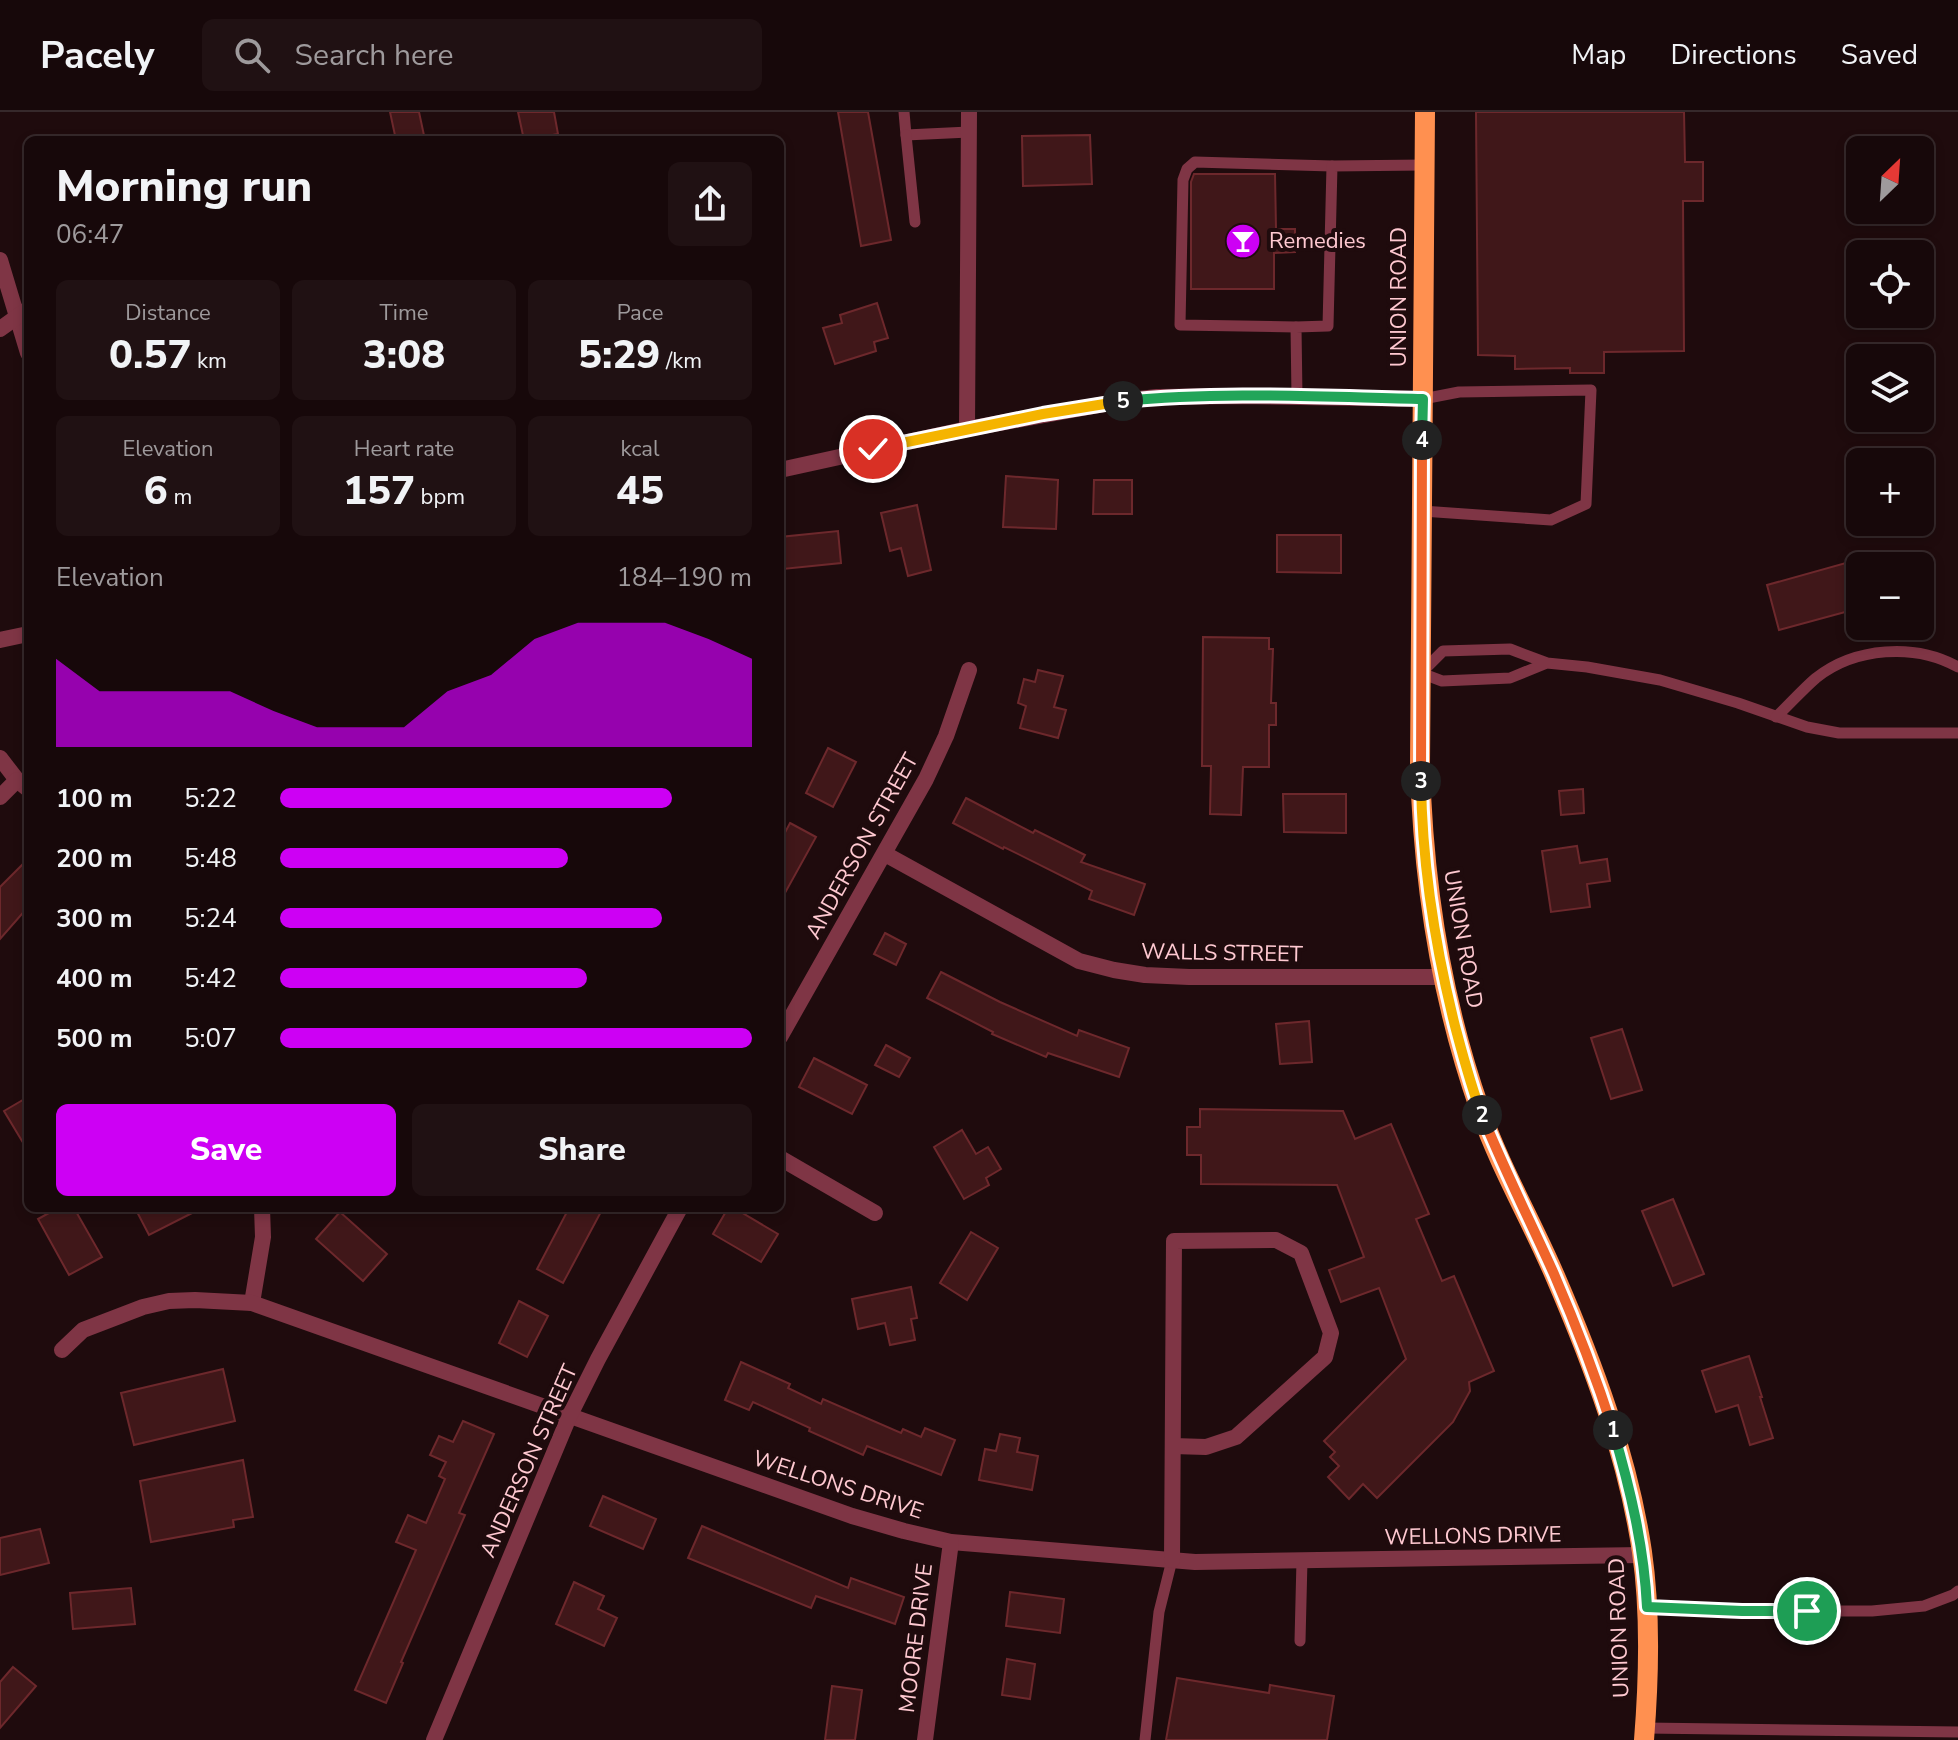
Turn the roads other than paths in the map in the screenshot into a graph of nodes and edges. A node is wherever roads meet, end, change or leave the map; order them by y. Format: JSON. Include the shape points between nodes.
{"nodes":[{"id":1,"x":904,"y":112,"type":"edge"},
{"id":2,"x":969,"y":112,"type":"edge"},
{"id":3,"x":1425,"y":112,"type":"edge"},
{"id":4,"x":969,"y":132,"type":"junction"},
{"id":5,"x":906,"y":135,"type":"junction"},
{"id":6,"x":1424,"y":165,"type":"junction"},
{"id":7,"x":1332,"y":166,"type":"junction"},
{"id":8,"x":915,"y":222,"type":"dead end"},
{"id":9,"x":0,"y":260,"type":"edge"},
{"id":10,"x":23,"y":313,"type":"edge"},
{"id":11,"x":1296,"y":327,"type":"junction"},
{"id":12,"x":0,"y":329,"type":"edge"},
{"id":13,"x":1297,"y":397,"type":"junction"},
{"id":14,"x":1423,"y":399,"type":"junction"},
{"id":15,"x":967,"y":429,"type":"junction"},
{"id":16,"x":784,"y":469,"type":"edge"},
{"id":17,"x":1422,"y":511,"type":"junction"},
{"id":18,"x":24,"y":635,"type":"edge"},
{"id":19,"x":0,"y":640,"type":"edge"},
{"id":20,"x":1547,"y":663,"type":"junction"},
{"id":21,"x":1958,"y":667,"type":"edge"},
{"id":22,"x":969,"y":670,"type":"dead end"},
{"id":23,"x":1421,"y":673,"type":"junction"},
{"id":24,"x":1776,"y":717,"type":"junction"},
{"id":25,"x":1958,"y":733,"type":"edge"},
{"id":26,"x":0,"y":758,"type":"edge"},
{"id":27,"x":22,"y":785,"type":"edge"},
{"id":28,"x":0,"y":797,"type":"edge"},
{"id":29,"x":885,"y":854,"type":"junction"},
{"id":30,"x":1443,"y":977,"type":"junction"},
{"id":31,"x":784,"y":1030,"type":"edge"},
{"id":32,"x":784,"y":1160,"type":"edge"},
{"id":33,"x":262,"y":1212,"type":"edge"},
{"id":34,"x":678,"y":1212,"type":"edge"},
{"id":35,"x":875,"y":1213,"type":"dead end"},
{"id":36,"x":252,"y":1303,"type":"junction"},
{"id":37,"x":62,"y":1350,"type":"dead end"},
{"id":38,"x":569,"y":1417,"type":"junction"},
{"id":39,"x":1173,"y":1446,"type":"junction"},
{"id":40,"x":951,"y":1542,"type":"junction"},
{"id":41,"x":1642,"y":1555,"type":"junction"},
{"id":42,"x":1172,"y":1560,"type":"junction"},
{"id":43,"x":1302,"y":1560,"type":"junction"},
{"id":44,"x":1958,"y":1591,"type":"edge"},
{"id":45,"x":1647,"y":1607,"type":"junction"},
{"id":46,"x":1300,"y":1641,"type":"dead end"},
{"id":47,"x":1958,"y":1732,"type":"edge"},
{"id":48,"x":1645,"y":1734,"type":"edge"},
{"id":49,"x":1905,"y":1736,"type":"edge"},
{"id":50,"x":434,"y":1740,"type":"edge"},
{"id":51,"x":925,"y":1740,"type":"edge"},
{"id":52,"x":1145,"y":1740,"type":"edge"}],
"edges":[{"from":1,"to":5,"type":"lane"},
{"from":2,"to":4,"type":"street"},
{"from":3,"to":6,"type":"main road","name":"UNION ROAD"},
{"from":4,"to":5,"type":"lane"},
{"from":4,"to":15,"type":"street"},
{"from":5,"to":8,"type":"lane"},
{"from":6,"to":7,"type":"lane"},
{"from":6,"to":14,"type":"main road","name":"UNION ROAD"},
{"from":7,"to":11,"type":"lane","via":[[1328,326]]},
{"from":7,"to":11,"type":"lane","via":[[1195,162],[1183,180],[1180,325]]},
{"from":9,"to":10,"type":"street"},
{"from":10,"to":12,"type":"street"},
{"from":11,"to":13,"type":"lane"},
{"from":13,"to":14,"type":"street"},
{"from":13,"to":15,"type":"street","via":[[1157,397]]},
{"from":14,"to":17,"type":"main road","name":"UNION ROAD"},
{"from":14,"to":17,"type":"lane","via":[[1459,392],[1591,390],[1586,504],[1551,520]]},
{"from":15,"to":16,"type":"street"},
{"from":17,"to":23,"type":"main road","name":"UNION ROAD"},
{"from":18,"to":19,"type":"street"},
{"from":20,"to":23,"type":"lane","via":[[1510,678],[1442,681]]},
{"from":20,"to":23,"type":"lane","via":[[1510,649],[1443,651]]},
{"from":20,"to":24,"type":"lane","via":[[1660,680]]},
{"from":21,"to":24,"type":"lane","via":[[1922,654],[1889,651],[1860,657],[1817,678]]},
{"from":22,"to":29,"type":"street","name":"ANDERSON STREET","via":[[946,736]]},
{"from":23,"to":30,"type":"main road","name":"UNION ROAD","via":[[1421,809]]},
{"from":24,"to":25,"type":"lane","via":[[1839,733]]},
{"from":26,"to":27,"type":"street"},
{"from":27,"to":28,"type":"street"},
{"from":29,"to":30,"type":"street","name":"WALLS STREET","via":[[1079,961],[1114,970],[1189,977]]},
{"from":29,"to":31,"type":"street","name":"ANDERSON STREET"},
{"from":30,"to":41,"type":"main road","name":"UNION ROAD","via":[[1480,1112],[1576,1328],[1613,1428]]},
{"from":32,"to":35,"type":"street"},
{"from":33,"to":36,"type":"street"},
{"from":34,"to":38,"type":"street","name":"ANDERSON STREET"},
{"from":36,"to":37,"type":"street","name":"WELLONS DRIVE","via":[[195,1300],[143,1307],[83,1330]]},
{"from":36,"to":38,"type":"street","name":"WELLONS DRIVE"},
{"from":38,"to":40,"type":"street","name":"WELLONS DRIVE","via":[[852,1516]]},
{"from":38,"to":50,"type":"street","name":"ANDERSON STREET"},
{"from":39,"to":39,"type":"street","via":[[1174,1241],[1276,1240],[1301,1253],[1331,1333],[1325,1357],[1236,1437],[1206,1447]]},
{"from":39,"to":42,"type":"street"},
{"from":40,"to":42,"type":"street","name":"WELLONS DRIVE"},
{"from":40,"to":51,"type":"street","name":"MOORE DRIVE"},
{"from":41,"to":43,"type":"street","name":"WELLONS DRIVE"},
{"from":41,"to":45,"type":"main road","name":"UNION ROAD"},
{"from":42,"to":43,"type":"street","name":"WELLONS DRIVE"},
{"from":42,"to":52,"type":"lane","via":[[1159,1612]]},
{"from":43,"to":46,"type":"lane"},
{"from":44,"to":45,"type":"lane","via":[[1924,1606],[1872,1611]]},
{"from":45,"to":48,"type":"main road","name":"UNION ROAD"},
{"from":47,"to":49,"type":"lane"},
{"from":48,"to":49,"type":"lane"}]}
